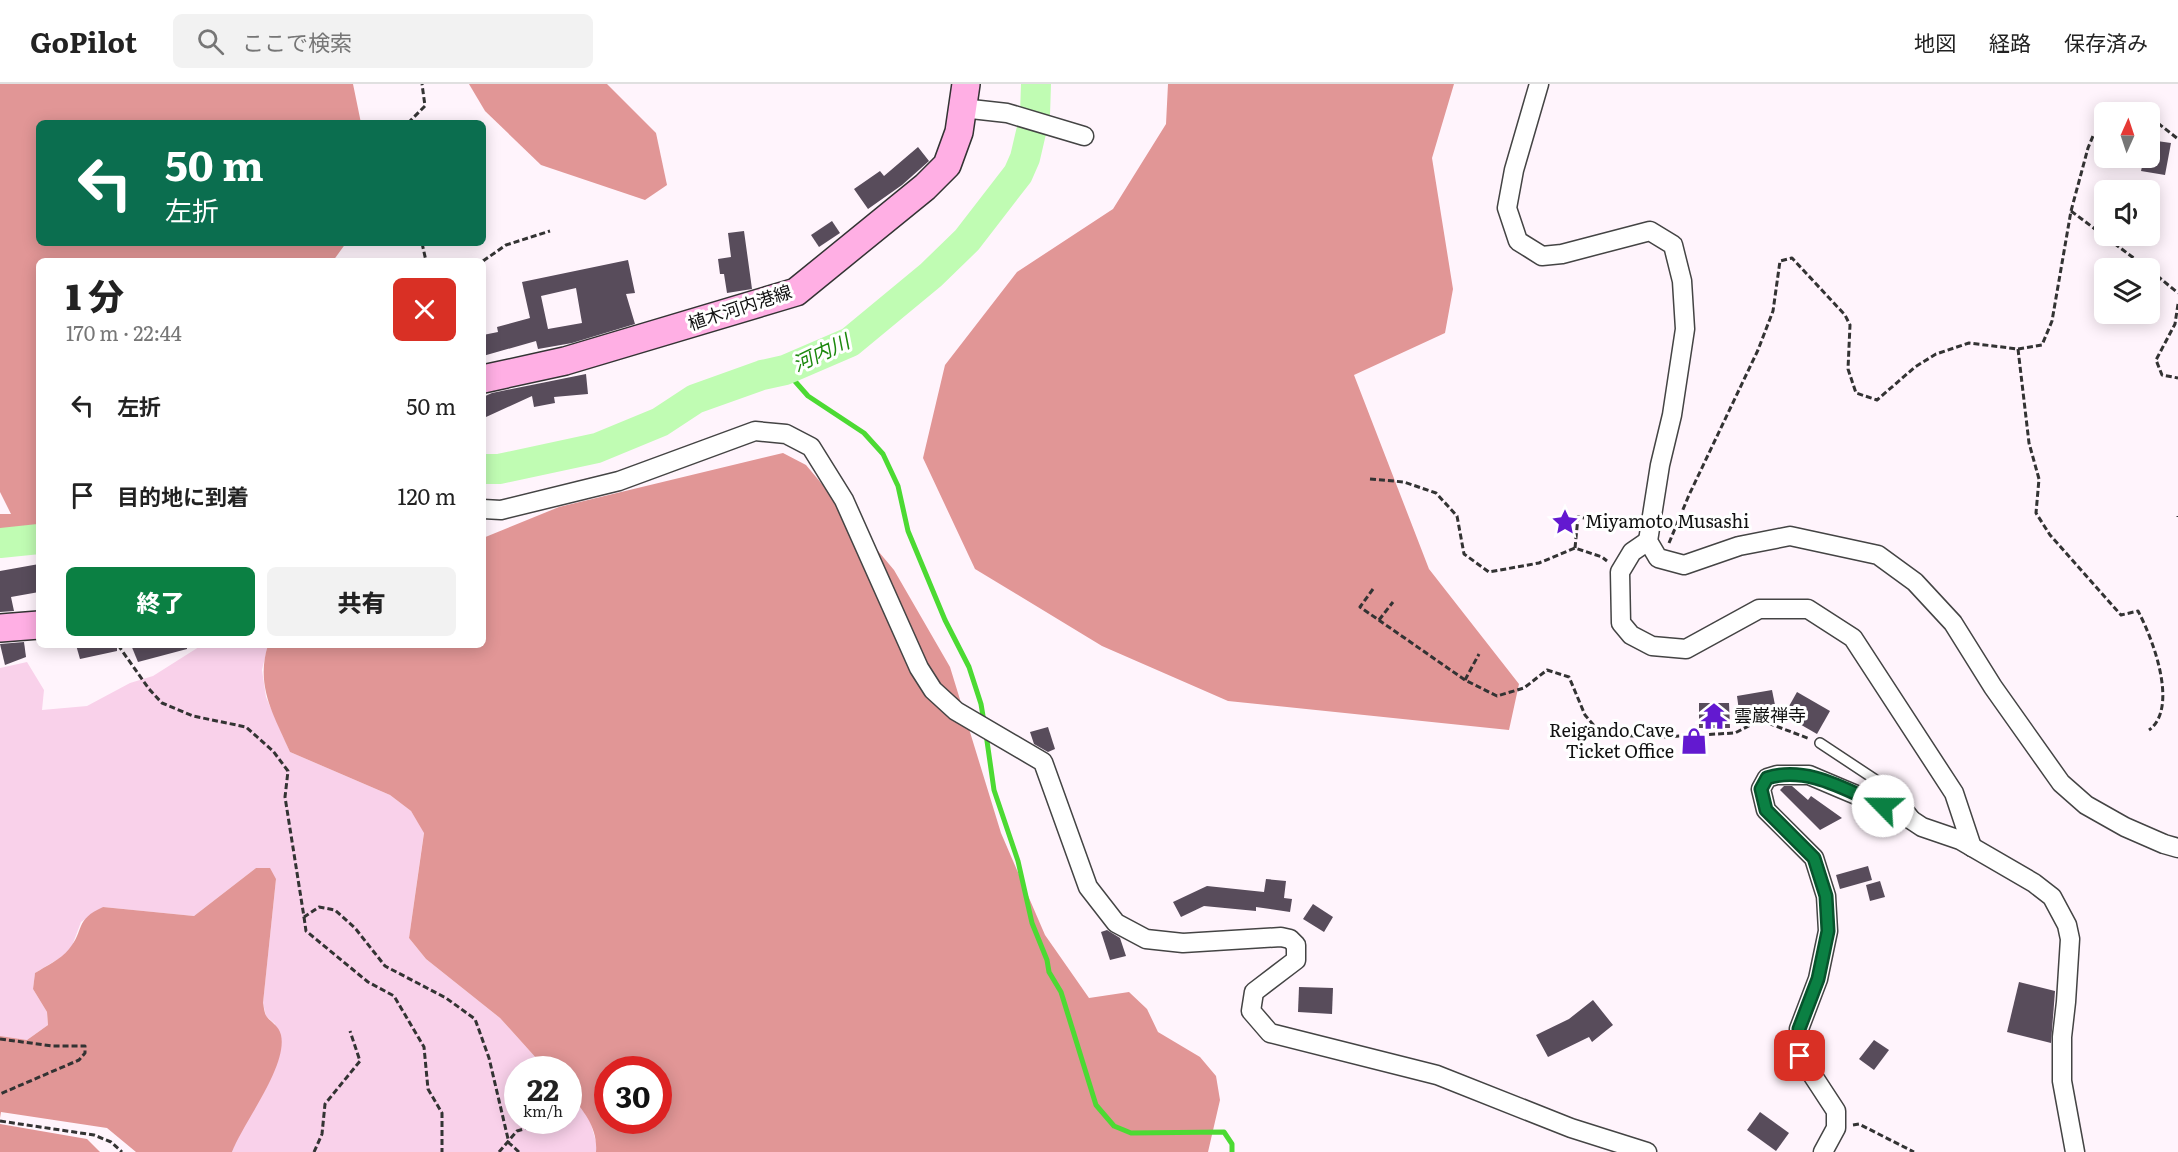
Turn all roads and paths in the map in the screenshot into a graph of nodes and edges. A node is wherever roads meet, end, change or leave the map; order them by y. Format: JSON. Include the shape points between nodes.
{"nodes":[{"id":1,"x":422,"y":84,"type":"edge"},
{"id":2,"x":1539,"y":84,"type":"edge"},
{"id":3,"x":964,"y":96,"type":"edge"},
{"id":4,"x":411,"y":120,"type":"edge"},
{"id":5,"x":2160,"y":125,"type":"edge"},
{"id":6,"x":2094,"y":135,"type":"edge"},
{"id":7,"x":1084,"y":136,"type":"dead end"},
{"id":8,"x":2178,"y":139,"type":"edge"},
{"id":9,"x":2071,"y":211,"type":"junction"},
{"id":10,"x":550,"y":231,"type":"dead end"},
{"id":11,"x":2133,"y":258,"type":"edge"},
{"id":12,"x":486,"y":259,"type":"edge"},
{"id":13,"x":2160,"y":279,"type":"edge"},
{"id":14,"x":2178,"y":293,"type":"edge"},
{"id":15,"x":2178,"y":304,"type":"edge"},
{"id":16,"x":2018,"y":349,"type":"junction"},
{"id":17,"x":486,"y":378,"type":"edge"},
{"id":18,"x":2178,"y":378,"type":"edge"},
{"id":19,"x":1370,"y":479,"type":"dead end"},
{"id":20,"x":486,"y":509,"type":"edge"},
{"id":21,"x":1584,"y":518,"type":"dead end"},
{"id":22,"x":1648,"y":541,"type":"junction"},
{"id":23,"x":1575,"y":548,"type":"junction"},
{"id":24,"x":1658,"y":558,"type":"junction"},
{"id":25,"x":1620,"y":572,"type":"junction"},
{"id":26,"x":1373,"y":589,"type":"dead end"},
{"id":27,"x":1393,"y":602,"type":"dead end"},
{"id":28,"x":1379,"y":620,"type":"junction"},
{"id":29,"x":36,"y":625,"type":"edge"},
{"id":30,"x":0,"y":628,"type":"edge"},
{"id":31,"x":120,"y":648,"type":"edge"},
{"id":32,"x":1479,"y":654,"type":"dead end"},
{"id":33,"x":2165,"y":664,"type":"dead end"},
{"id":34,"x":1465,"y":680,"type":"junction"},
{"id":35,"x":2165,"y":718,"type":"dead end"},
{"id":36,"x":2149,"y":730,"type":"dead end"},
{"id":37,"x":1820,"y":743,"type":"joint"},
{"id":38,"x":1922,"y":827,"type":"junction"},
{"id":39,"x":1972,"y":847,"type":"junction"},
{"id":40,"x":2178,"y":848,"type":"edge"},
{"id":41,"x":304,"y":916,"type":"junction"},
{"id":42,"x":350,"y":1031,"type":"dead end"},
{"id":43,"x":0,"y":1038,"type":"edge"},
{"id":44,"x":0,"y":1094,"type":"edge"},
{"id":45,"x":0,"y":1121,"type":"edge"},
{"id":46,"x":1836,"y":1128,"type":"junction"},
{"id":47,"x":515,"y":1134,"type":"edge"},
{"id":48,"x":509,"y":1143,"type":"junction"},
{"id":49,"x":122,"y":1152,"type":"edge"},
{"id":50,"x":314,"y":1152,"type":"edge"},
{"id":51,"x":442,"y":1152,"type":"edge"},
{"id":52,"x":499,"y":1152,"type":"edge"},
{"id":53,"x":519,"y":1152,"type":"edge"},
{"id":54,"x":1647,"y":1152,"type":"edge"},
{"id":55,"x":1823,"y":1152,"type":"edge"},
{"id":56,"x":1914,"y":1152,"type":"edge"},
{"id":57,"x":2075,"y":1152,"type":"edge"}],
"edges":[{"from":1,"to":4,"type":"path","via":[[424,106]]},
{"from":2,"to":22,"type":"street","via":[[1507,208],[1518,241],[1542,256],[1650,231],[1673,245],[1682,281],[1685,330]]},
{"from":3,"to":7,"type":"street"},
{"from":3,"to":17,"type":"main road","name":"植木河内港線","via":[[959,132],[947,165],[796,292],[565,361]]},
{"from":5,"to":8,"type":"path"},
{"from":6,"to":9,"type":"path"},
{"from":9,"to":11,"type":"path"},
{"from":9,"to":16,"type":"path","via":[[2052,321],[2042,345]]},
{"from":10,"to":12,"type":"path","via":[[506,245]]},
{"from":13,"to":14,"type":"path"},
{"from":15,"to":18,"type":"path","via":[[2175,324],[2156,360],[2162,375]]},
{"from":16,"to":24,"type":"path","via":[[1969,343],[1936,354],[1915,367],[1877,400],[1856,393],[1848,369],[1850,325],[1845,315],[1792,258],[1780,261],[1773,311],[1758,350],[1669,545]]},
{"from":16,"to":33,"type":"path","via":[[2029,443],[2039,479],[2036,513],[2050,535],[2121,615],[2138,611]]},
{"from":19,"to":23,"type":"path","via":[[1404,482],[1436,493],[1457,516],[1464,554],[1489,572],[1539,563]]},
{"from":20,"to":54,"type":"street","via":[[501,510],[619,481],[755,431],[786,434],[812,447],[844,500],[919,668],[933,690],[956,711],[1043,762],[1088,887],[1116,923],[1146,939],[1183,943],[1290,939],[1296,945],[1296,960],[1254,992],[1251,1011],[1270,1033],[1437,1076],[1571,1128]]},
{"from":21,"to":23,"type":"path","via":[[1578,517]]},
{"from":22,"to":24,"type":"street"},
{"from":22,"to":25,"type":"street","via":[[1632,552]]},
{"from":23,"to":25,"type":"path","via":[[1602,556]]},
{"from":24,"to":40,"type":"street","via":[[1684,565],[1739,546],[1791,536],[1878,555],[1915,582],[1953,623],[2061,783],[2086,805],[2125,827]]},
{"from":25,"to":39,"type":"street","via":[[1621,623],[1631,635],[1652,646],[1686,649],[1759,609],[1808,609],[1853,638],[1954,793]]},
{"from":26,"to":28,"type":"path","via":[[1360,607]]},
{"from":27,"to":28,"type":"path"},
{"from":28,"to":34,"type":"path"},
{"from":29,"to":30,"type":"main road"},
{"from":31,"to":41,"type":"path","via":[[162,703],[193,716],[246,727],[288,771],[285,796]]},
{"from":32,"to":34,"type":"path"},
{"from":34,"to":37,"type":"path","via":[[1497,696],[1524,688],[1547,670],[1569,677],[1585,715],[1602,735],[1735,733],[1760,720]]},
{"from":35,"to":36,"type":"path","via":[[2160,726]]},
{"from":37,"to":38,"type":"lane","via":[[1897,794]]},
{"from":38,"to":39,"type":"street"},
{"from":38,"to":46,"type":"street","via":[[1904,815],[1809,775],[1777,775],[1767,778],[1761,789],[1766,810],[1814,858],[1826,896],[1828,931],[1818,979],[1799,1029],[1800,1056],[1836,1111]]},
{"from":39,"to":57,"type":"street","via":[[2052,897],[2067,925],[2070,939],[2061,1037],[2062,1081]]},
{"from":41,"to":48,"type":"path","via":[[319,908],[335,910],[385,966],[446,998],[475,1019],[489,1058]]},
{"from":41,"to":51,"type":"path","via":[[306,931],[368,982],[394,996],[424,1047],[428,1089],[442,1113]]},
{"from":42,"to":50,"type":"path","via":[[360,1061],[325,1104],[322,1134]]},
{"from":43,"to":44,"type":"path","via":[[85,1046],[85,1053],[79,1060]]},
{"from":45,"to":49,"type":"path","via":[[94,1135]]},
{"from":46,"to":55,"type":"street"},
{"from":46,"to":56,"type":"path","via":[[1859,1124]]},
{"from":47,"to":48,"type":"path"},
{"from":48,"to":52,"type":"path"},
{"from":48,"to":53,"type":"path"}]}
